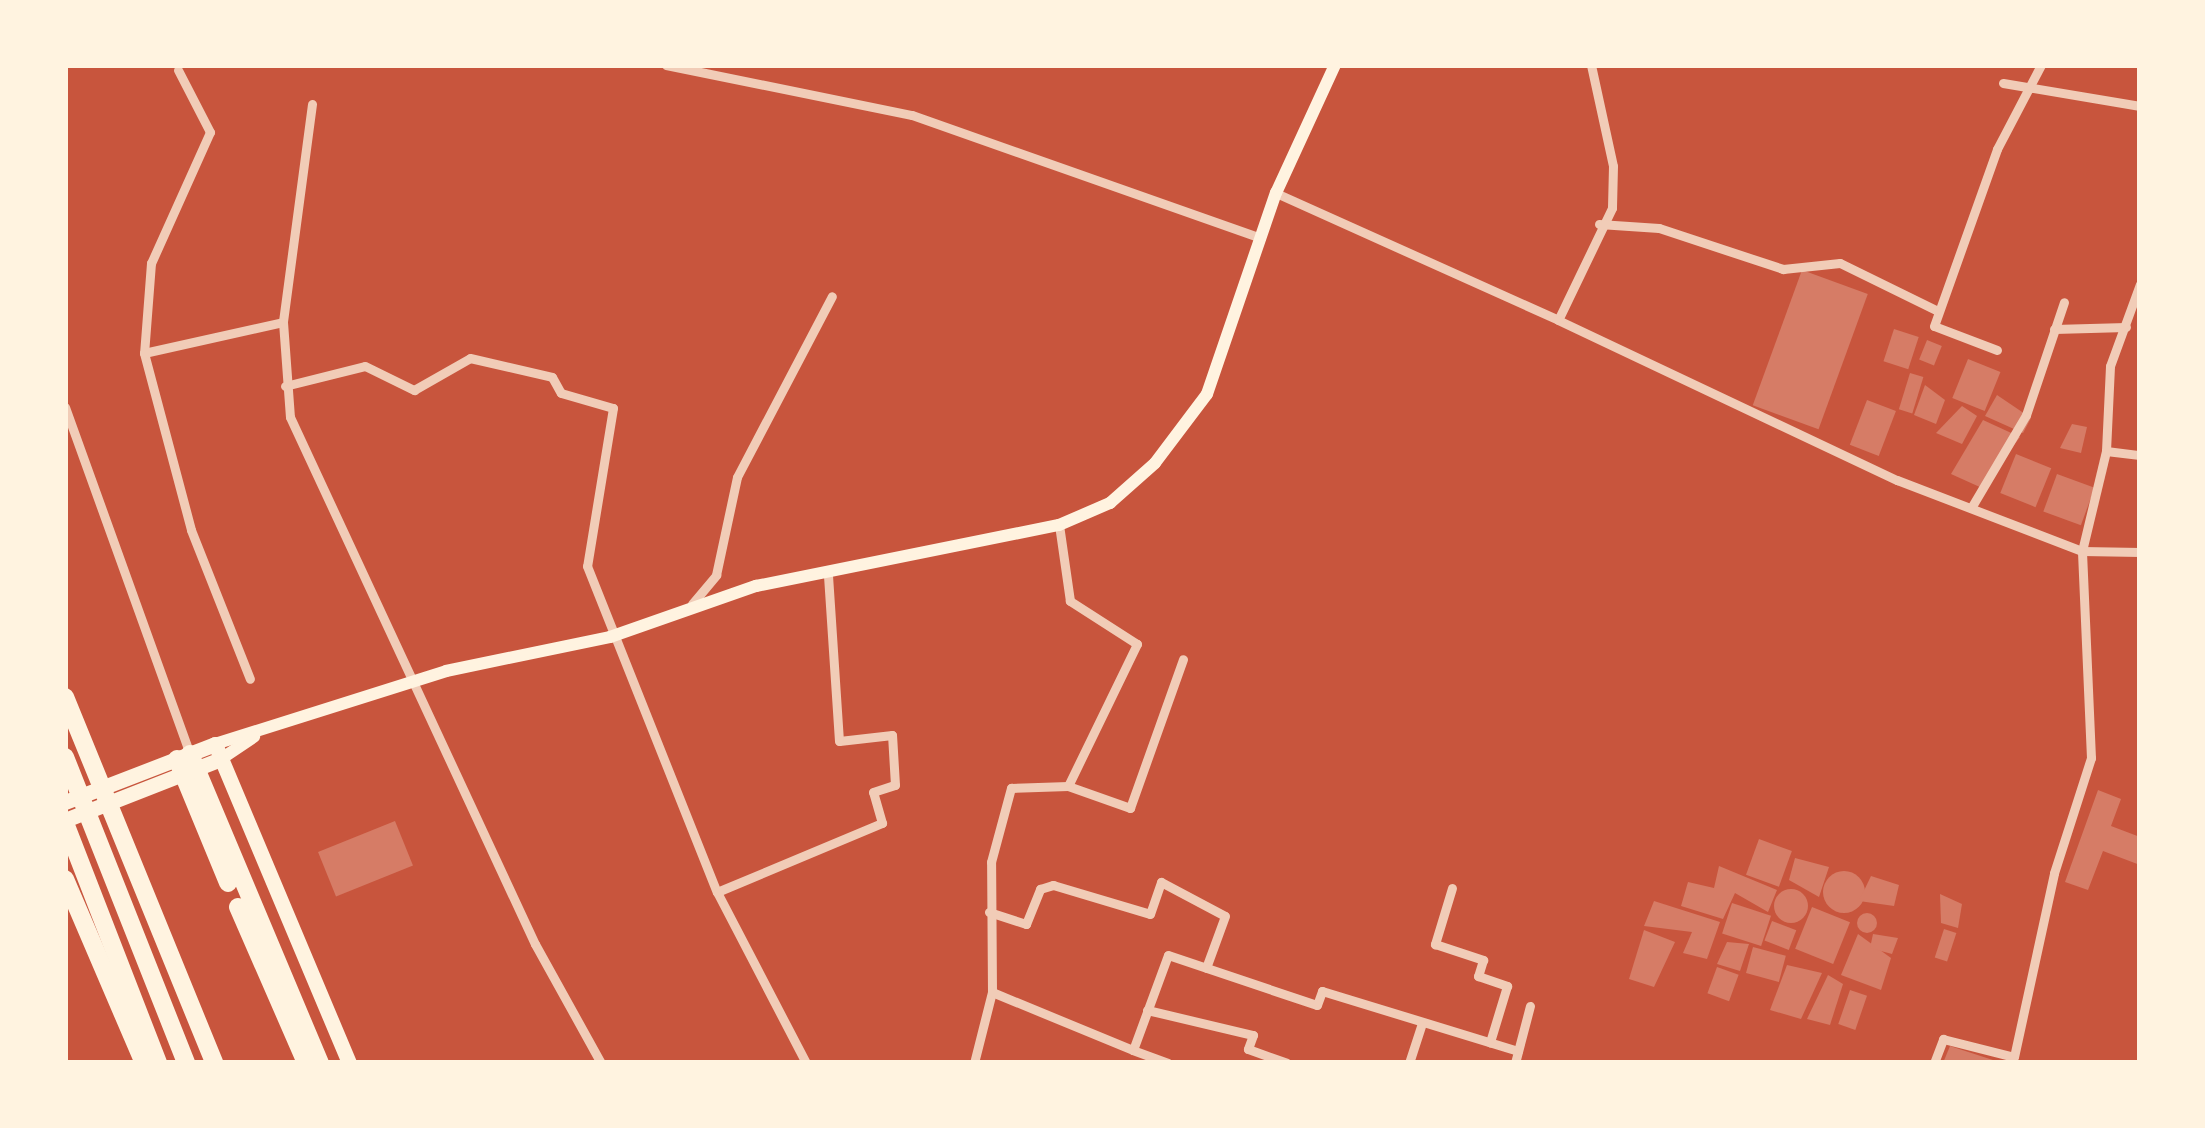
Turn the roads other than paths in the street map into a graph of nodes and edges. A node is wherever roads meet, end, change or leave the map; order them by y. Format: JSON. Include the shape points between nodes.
{"nodes":[{"id":1,"x":666,"y":65,"type":"edge"},
{"id":2,"x":1335,"y":65,"type":"edge"},
{"id":3,"x":1591,"y":65,"type":"edge"},
{"id":4,"x":2041,"y":65,"type":"edge"},
{"id":5,"x":178,"y":70,"type":"dead end"},
{"id":6,"x":2003,"y":83,"type":"dead end"},
{"id":7,"x":2031,"y":90,"type":"junction"},
{"id":8,"x":312,"y":104,"type":"dead end"},
{"id":9,"x":2140,"y":106,"type":"edge"},
{"id":10,"x":1276,"y":193,"type":"junction"},
{"id":11,"x":1600,"y":224,"type":"junction"},
{"id":12,"x":1261,"y":238,"type":"junction"},
{"id":13,"x":2140,"y":284,"type":"edge"},
{"id":14,"x":832,"y":296,"type":"dead end"},
{"id":15,"x":2064,"y":302,"type":"dead end"},
{"id":16,"x":1938,"y":312,"type":"junction"},
{"id":17,"x":1558,"y":320,"type":"junction"},
{"id":18,"x":283,"y":322,"type":"junction"},
{"id":19,"x":2126,"y":327,"type":"junction"},
{"id":20,"x":2054,"y":329,"type":"junction"},
{"id":21,"x":1997,"y":350,"type":"dead end"},
{"id":22,"x":144,"y":353,"type":"junction"},
{"id":23,"x":285,"y":386,"type":"junction"},
{"id":24,"x":65,"y":407,"type":"edge"},
{"id":25,"x":2106,"y":450,"type":"junction"},
{"id":26,"x":2140,"y":456,"type":"edge"},
{"id":27,"x":1971,"y":508,"type":"junction"},
{"id":28,"x":1059,"y":526,"type":"junction"},
{"id":29,"x":2082,"y":552,"type":"junction"},
{"id":30,"x":2140,"y":552,"type":"edge"},
{"id":31,"x":828,"y":574,"type":"junction"},
{"id":32,"x":692,"y":604,"type":"junction"},
{"id":33,"x":610,"y":637,"type":"junction"},
{"id":34,"x":1183,"y":658,"type":"dead end"},
{"id":35,"x":250,"y":679,"type":"dead end"},
{"id":36,"x":412,"y":685,"type":"junction"},
{"id":37,"x":65,"y":698,"type":"edge"},
{"id":38,"x":218,"y":752,"type":"junction"},
{"id":39,"x":65,"y":756,"type":"edge"},
{"id":40,"x":186,"y":764,"type":"junction"},
{"id":41,"x":1068,"y":786,"type":"junction"},
{"id":42,"x":65,"y":802,"type":"edge"},
{"id":43,"x":65,"y":822,"type":"edge"},
{"id":44,"x":65,"y":879,"type":"edge"},
{"id":45,"x":1452,"y":888,"type":"dead end"},
{"id":46,"x":717,"y":892,"type":"junction"},
{"id":47,"x":989,"y":912,"type":"junction"},
{"id":48,"x":1206,"y":968,"type":"junction"},
{"id":49,"x":992,"y":992,"type":"junction"},
{"id":50,"x":1530,"y":1006,"type":"dead end"},
{"id":51,"x":1147,"y":1010,"type":"junction"},
{"id":52,"x":1422,"y":1023,"type":"junction"},
{"id":53,"x":1490,"y":1042,"type":"junction"},
{"id":54,"x":1132,"y":1050,"type":"junction"},
{"id":55,"x":1518,"y":1051,"type":"junction"},
{"id":56,"x":2014,"y":1057,"type":"junction"},
{"id":57,"x":1161,"y":1062,"type":"edge"},
{"id":58,"x":144,"y":1063,"type":"edge"},
{"id":59,"x":158,"y":1063,"type":"edge"},
{"id":60,"x":186,"y":1063,"type":"edge"},
{"id":61,"x":214,"y":1063,"type":"edge"},
{"id":62,"x":306,"y":1063,"type":"edge"},
{"id":63,"x":320,"y":1063,"type":"edge"},
{"id":64,"x":350,"y":1063,"type":"edge"},
{"id":65,"x":601,"y":1063,"type":"edge"},
{"id":66,"x":806,"y":1063,"type":"edge"},
{"id":67,"x":974,"y":1063,"type":"edge"},
{"id":68,"x":1288,"y":1063,"type":"edge"},
{"id":69,"x":1409,"y":1063,"type":"edge"},
{"id":70,"x":1515,"y":1063,"type":"edge"},
{"id":71,"x":1934,"y":1063,"type":"edge"},
{"id":72,"x":2026,"y":1063,"type":"edge"}],
"edges":[{"from":1,"to":12,"type":"street","via":[[912,115]]},
{"from":2,"to":10,"type":"main road"},
{"from":3,"to":11,"type":"street","via":[[1612,166],[1612,208]]},
{"from":4,"to":7,"type":"street"},
{"from":5,"to":22,"type":"street","via":[[210,132],[151,263]]},
{"from":6,"to":7,"type":"street"},
{"from":7,"to":9,"type":"street"},
{"from":7,"to":16,"type":"street","via":[[1997,148]]},
{"from":8,"to":18,"type":"street"},
{"from":10,"to":12,"type":"main road"},
{"from":10,"to":17,"type":"street"},
{"from":11,"to":16,"type":"street","via":[[1660,228],[1784,269],[1840,263]]},
{"from":11,"to":17,"type":"street","via":[[1584,280]]},
{"from":12,"to":28,"type":"main road","via":[[1208,394],[1187,426],[1110,502]]},
{"from":13,"to":19,"type":"street"},
{"from":14,"to":32,"type":"street","via":[[737,477],[716,575]]},
{"from":15,"to":20,"type":"street"},
{"from":16,"to":21,"type":"street","via":[[1934,326]]},
{"from":17,"to":27,"type":"street"},
{"from":18,"to":22,"type":"street"},
{"from":18,"to":23,"type":"street"},
{"from":19,"to":20,"type":"street"},
{"from":19,"to":25,"type":"street","via":[[2110,366]]},
{"from":20,"to":27,"type":"street","via":[[2026,415]]},
{"from":22,"to":35,"type":"street","via":[[191,530]]},
{"from":23,"to":33,"type":"street","via":[[365,366],[414,390],[470,358],[552,378],[561,393],[612,408],[586,566]]},
{"from":23,"to":36,"type":"street","via":[[290,418]]},
{"from":24,"to":40,"type":"street"},
{"from":25,"to":26,"type":"street"},
{"from":25,"to":29,"type":"street"},
{"from":27,"to":29,"type":"street"},
{"from":28,"to":31,"type":"main road"},
{"from":28,"to":41,"type":"street","via":[[1070,601],[1136,644]]},
{"from":29,"to":30,"type":"street"},
{"from":29,"to":56,"type":"street","via":[[2091,758],[2054,874]]},
{"from":31,"to":32,"type":"main road"},
{"from":31,"to":46,"type":"street","via":[[840,741],[892,735],[895,785],[873,792],[882,823]]},
{"from":32,"to":33,"type":"main road"},
{"from":33,"to":36,"type":"main road"},
{"from":33,"to":46,"type":"street"},
{"from":34,"to":41,"type":"street","via":[[1130,808]]},
{"from":36,"to":38,"type":"main road","via":[[268,728]]},
{"from":36,"to":65,"type":"street"},
{"from":37,"to":61,"type":"highway"},
{"from":38,"to":40,"type":"highway"},
{"from":38,"to":64,"type":"highway"},
{"from":39,"to":60,"type":"highway"},
{"from":40,"to":42,"type":"highway"},
{"from":40,"to":43,"type":"highway"},
{"from":40,"to":62,"type":"highway"},
{"from":40,"to":63,"type":"highway"},
{"from":41,"to":47,"type":"street","via":[[1011,788]]},
{"from":43,"to":59,"type":"highway"},
{"from":44,"to":58,"type":"highway"},
{"from":45,"to":53,"type":"street","via":[[1435,944],[1483,960],[1478,976],[1506,986]]},
{"from":46,"to":66,"type":"street"},
{"from":47,"to":48,"type":"street","via":[[1026,924],[1040,889],[1053,885],[1150,914],[1161,882],[1225,916]]},
{"from":47,"to":49,"type":"street"},
{"from":48,"to":51,"type":"street","via":[[1168,955]]},
{"from":48,"to":52,"type":"street","via":[[1317,1005],[1322,991]]},
{"from":49,"to":54,"type":"street"},
{"from":49,"to":67,"type":"street"},
{"from":50,"to":55,"type":"street"},
{"from":51,"to":54,"type":"street"},
{"from":51,"to":68,"type":"street","via":[[1253,1035],[1248,1049]]},
{"from":52,"to":53,"type":"street"},
{"from":52,"to":69,"type":"street"},
{"from":53,"to":55,"type":"street"},
{"from":54,"to":57,"type":"street"},
{"from":55,"to":70,"type":"street"},
{"from":56,"to":71,"type":"street","via":[[1952,1038]]},
{"from":56,"to":72,"type":"street"}]}
